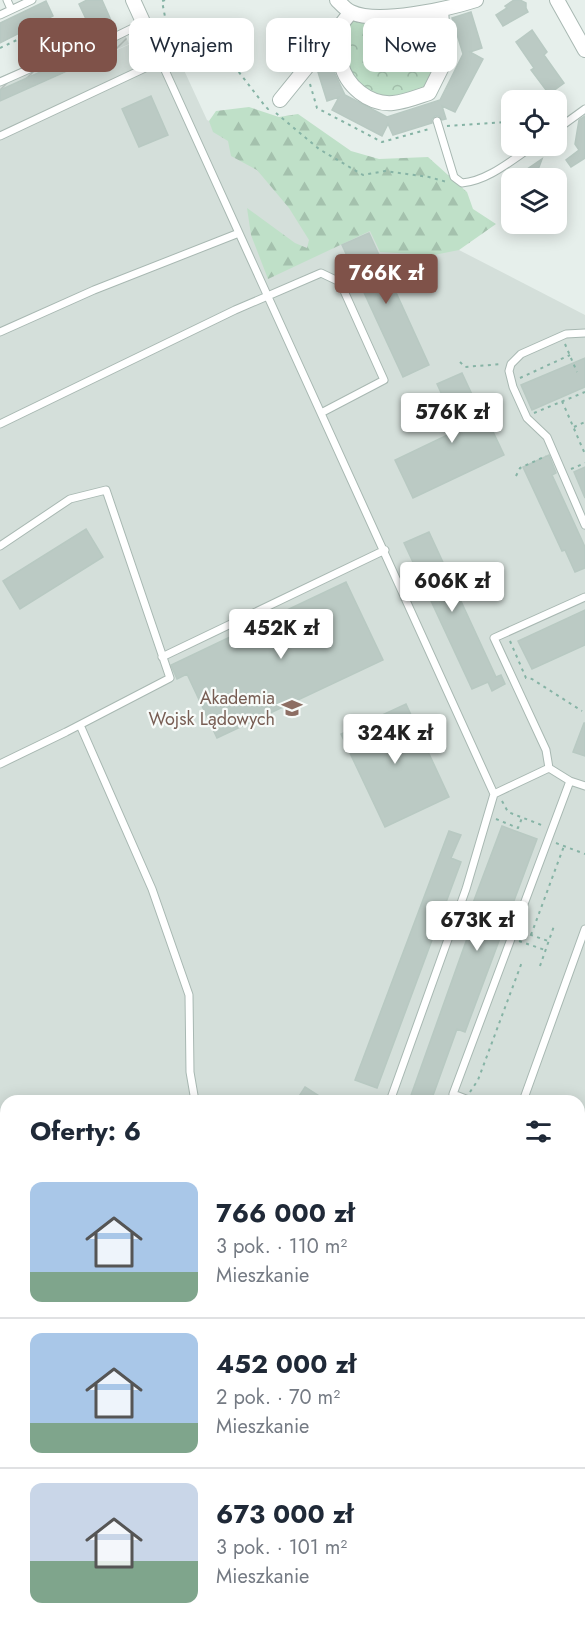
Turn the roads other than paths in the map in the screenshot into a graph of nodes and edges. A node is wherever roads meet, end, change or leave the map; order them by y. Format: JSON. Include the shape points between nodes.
{"nodes":[{"id":1,"x":7,"y":0,"type":"edge"},
{"id":2,"x":32,"y":0,"type":"edge"},
{"id":3,"x":133,"y":0,"type":"edge"},
{"id":4,"x":337,"y":0,"type":"edge"},
{"id":5,"x":476,"y":0,"type":"edge"},
{"id":6,"x":557,"y":0,"type":"edge"},
{"id":7,"x":11,"y":9,"type":"junction"},
{"id":8,"x":441,"y":10,"type":"junction"},
{"id":9,"x":351,"y":12,"type":"junction"},
{"id":10,"x":0,"y":15,"type":"edge"},
{"id":11,"x":141,"y":18,"type":"edge"},
{"id":12,"x":346,"y":18,"type":"edge"},
{"id":13,"x":129,"y":36,"type":"edge"},
{"id":14,"x":585,"y":50,"type":"edge"},
{"id":15,"x":137,"y":72,"type":"edge"},
{"id":16,"x":165,"y":72,"type":"edge"},
{"id":17,"x":303,"y":72,"type":"edge"},
{"id":18,"x":346,"y":72,"type":"edge"},
{"id":19,"x":0,"y":82,"type":"edge"},
{"id":20,"x":274,"y":105,"type":"road end"},
{"id":21,"x":585,"y":109,"type":"edge"},
{"id":22,"x":567,"y":122,"type":"edge"},
{"id":23,"x":438,"y":124,"type":"road end"},
{"id":24,"x":0,"y":136,"type":"edge"},
{"id":25,"x":517,"y":156,"type":"edge"},
{"id":26,"x":239,"y":233,"type":"junction"},
{"id":27,"x":268,"y":297,"type":"junction"},
{"id":28,"x":0,"y":332,"type":"edge"},
{"id":29,"x":585,"y":333,"type":"edge"},
{"id":30,"x":321,"y":413,"type":"junction"},
{"id":31,"x":0,"y":424,"type":"edge"},
{"id":32,"x":585,"y":525,"type":"edge"},
{"id":33,"x":0,"y":546,"type":"edge"},
{"id":34,"x":385,"y":550,"type":"junction"},
{"id":35,"x":585,"y":597,"type":"edge"},
{"id":36,"x":162,"y":657,"type":"junction"},
{"id":37,"x":80,"y":725,"type":"junction"},
{"id":38,"x":0,"y":764,"type":"edge"},
{"id":39,"x":549,"y":768,"type":"junction"},
{"id":40,"x":570,"y":781,"type":"junction"},
{"id":41,"x":585,"y":786,"type":"edge"},
{"id":42,"x":494,"y":794,"type":"junction"},
{"id":43,"x":585,"y":929,"type":"edge"},
{"id":44,"x":194,"y":1095,"type":"edge"},
{"id":45,"x":392,"y":1095,"type":"edge"},
{"id":46,"x":456,"y":1095,"type":"edge"},
{"id":47,"x":525,"y":1095,"type":"edge"}],
"edges":[{"from":1,"to":7,"type":"lane"},
{"from":2,"to":7,"type":"lane"},
{"from":3,"to":11,"type":"street"},
{"from":4,"to":9,"type":"street"},
{"from":5,"to":8,"type":"street"},
{"from":6,"to":14,"type":"street"},
{"from":7,"to":10,"type":"lane"},
{"from":8,"to":9,"type":"street","via":[[375,17]]},
{"from":8,"to":18,"type":"street","via":[[444,51],[430,98],[380,103],[357,90]]},
{"from":9,"to":12,"type":"street"},
{"from":13,"to":19,"type":"lane","via":[[92,48],[77,48]]},
{"from":15,"to":24,"type":"lane"},
{"from":16,"to":26,"type":"lane"},
{"from":17,"to":20,"type":"street"},
{"from":21,"to":22,"type":"lane"},
{"from":23,"to":25,"type":"lane","via":[[454,177],[462,183]]},
{"from":26,"to":27,"type":"lane"},
{"from":26,"to":28,"type":"lane"},
{"from":27,"to":30,"type":"lane"},
{"from":27,"to":30,"type":"lane","via":[[321,273],[340,282],[384,380]]},
{"from":27,"to":31,"type":"lane"},
{"from":29,"to":32,"type":"lane","via":[[566,334],[521,354],[510,367],[513,387],[526,416],[547,437]]},
{"from":30,"to":34,"type":"lane"},
{"from":33,"to":36,"type":"lane","via":[[70,500],[106,490]]},
{"from":34,"to":36,"type":"lane"},
{"from":34,"to":42,"type":"lane"},
{"from":35,"to":39,"type":"lane","via":[[494,638],[546,750]]},
{"from":36,"to":37,"type":"lane","via":[[170,678]]},
{"from":37,"to":38,"type":"lane"},
{"from":37,"to":44,"type":"lane","via":[[152,889],[189,995]]},
{"from":39,"to":40,"type":"lane"},
{"from":39,"to":42,"type":"lane"},
{"from":40,"to":41,"type":"lane"},
{"from":40,"to":46,"type":"lane"},
{"from":42,"to":45,"type":"lane","via":[[466,889]]},
{"from":43,"to":47,"type":"lane"}]}
